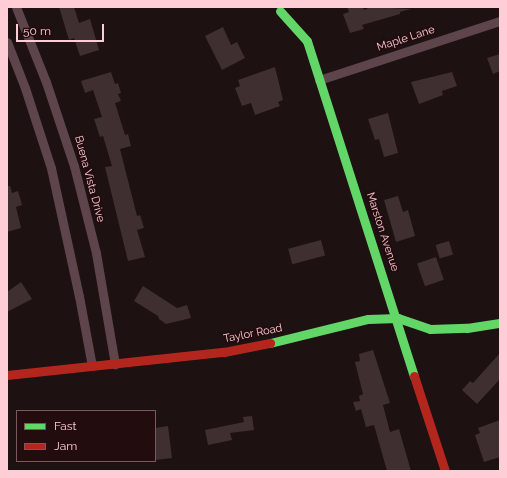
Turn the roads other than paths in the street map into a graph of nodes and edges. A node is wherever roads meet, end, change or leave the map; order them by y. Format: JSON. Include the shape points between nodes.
{"nodes":[{"id":1,"x":16,"y":7,"type":"edge"},
{"id":2,"x":280,"y":10,"type":"dead end"},
{"id":3,"x":500,"y":21,"type":"edge"},
{"id":4,"x":7,"y":42,"type":"edge"},
{"id":5,"x":320,"y":80,"type":"junction"},
{"id":6,"x":398,"y":318,"type":"junction"},
{"id":7,"x":500,"y":323,"type":"edge"},
{"id":8,"x":115,"y":364,"type":"junction"},
{"id":9,"x":92,"y":366,"type":"junction"},
{"id":10,"x":7,"y":375,"type":"edge"},
{"id":11,"x":445,"y":471,"type":"edge"}],
"edges":[{"from":1,"to":8,"type":"street","name":"Buena Vista Drive","via":[[46,82],[74,166],[96,253]]},
{"from":2,"to":5,"type":"street","name":"Marston Avenue","via":[[307,42]]},
{"from":3,"to":5,"type":"street","name":"Maple Lane"},
{"from":4,"to":9,"type":"street","via":[[51,168],[80,296]]},
{"from":5,"to":6,"type":"street","name":"Marston Avenue"},
{"from":6,"to":7,"type":"street","name":"Taylor Road","via":[[430,329],[466,328]]},
{"from":6,"to":8,"type":"street","name":"Taylor Road","via":[[368,319],[290,339],[224,352]]},
{"from":6,"to":11,"type":"street","name":"Marston Avenue"},
{"from":8,"to":9,"type":"street","name":"Taylor Road"},
{"from":9,"to":10,"type":"street","name":"Taylor Road"}]}
